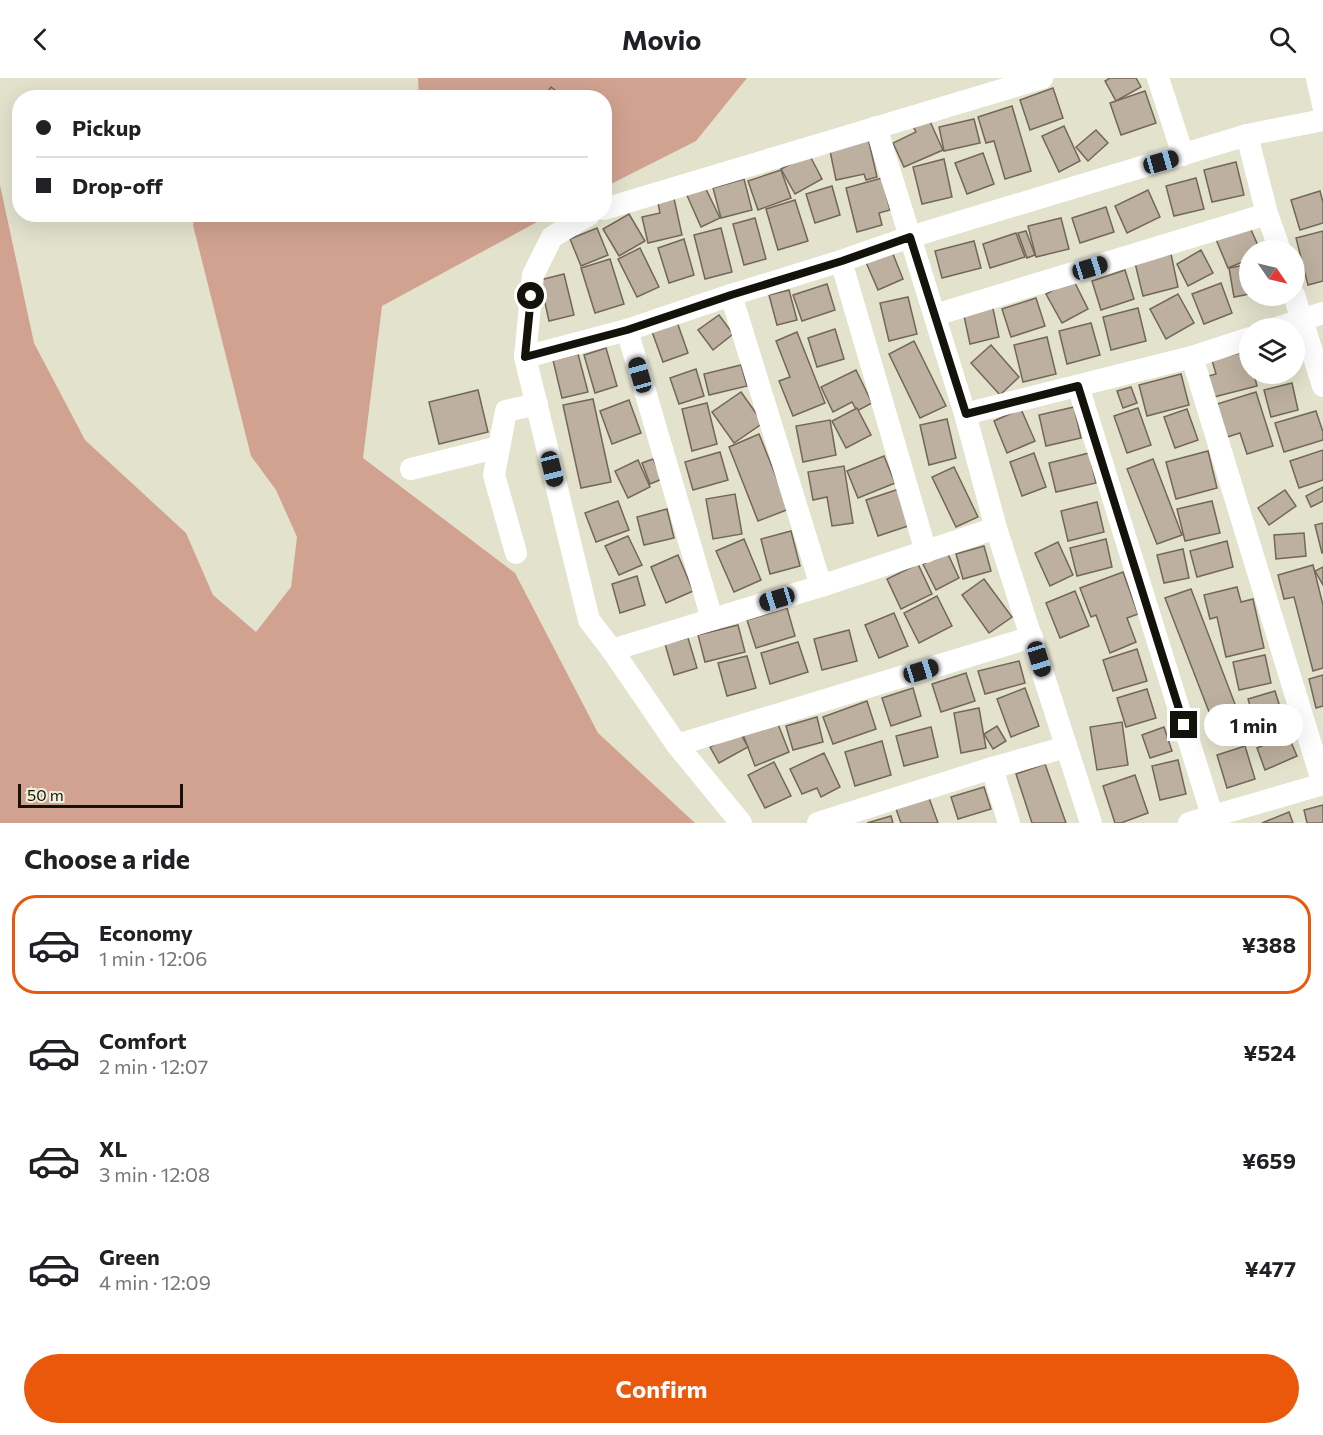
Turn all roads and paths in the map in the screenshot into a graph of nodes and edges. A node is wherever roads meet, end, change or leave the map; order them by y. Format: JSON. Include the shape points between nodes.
{"nodes":[{"id":1,"x":1042,"y":78,"type":"edge"},
{"id":2,"x":1158,"y":78,"type":"edge"},
{"id":3,"x":1317,"y":78,"type":"edge"},
{"id":4,"x":1323,"y":105,"type":"edge"},
{"id":5,"x":1323,"y":120,"type":"edge"},
{"id":6,"x":876,"y":127,"type":"junction"},
{"id":7,"x":1247,"y":135,"type":"junction"},
{"id":8,"x":1184,"y":155,"type":"junction"},
{"id":9,"x":612,"y":207,"type":"edge"},
{"id":10,"x":1267,"y":214,"type":"junction"},
{"id":11,"x":577,"y":222,"type":"edge"},
{"id":12,"x":910,"y":237,"type":"junction"},
{"id":13,"x":1276,"y":240,"type":"edge"},
{"id":14,"x":842,"y":261,"type":"junction"},
{"id":15,"x":731,"y":295,"type":"junction"},
{"id":16,"x":935,"y":315,"type":"junction"},
{"id":17,"x":1313,"y":316,"type":"edge"},
{"id":18,"x":627,"y":330,"type":"junction"},
{"id":19,"x":1239,"y":342,"type":"edge"},
{"id":20,"x":525,"y":357,"type":"junction"},
{"id":21,"x":1192,"y":357,"type":"junction"},
{"id":22,"x":1078,"y":386,"type":"junction"},
{"id":23,"x":1323,"y":386,"type":"edge"},
{"id":24,"x":537,"y":404,"type":"junction"},
{"id":25,"x":966,"y":414,"type":"junction"},
{"id":26,"x":499,"y":447,"type":"junction"},
{"id":27,"x":411,"y":469,"type":"dead end"},
{"id":28,"x":996,"y":528,"type":"junction"},
{"id":29,"x":926,"y":552,"type":"junction"},
{"id":30,"x":516,"y":553,"type":"dead end"},
{"id":31,"x":821,"y":586,"type":"junction"},
{"id":32,"x":712,"y":619,"type":"junction"},
{"id":33,"x":1032,"y":637,"type":"junction"},
{"id":34,"x":612,"y":650,"type":"junction"},
{"id":35,"x":677,"y":746,"type":"junction"},
{"id":36,"x":1066,"y":747,"type":"junction"},
{"id":37,"x":992,"y":768,"type":"junction"},
{"id":38,"x":1323,"y":784,"type":"edge"},
{"id":39,"x":1212,"y":815,"type":"junction"},
{"id":40,"x":741,"y":823,"type":"edge"},
{"id":41,"x":818,"y":823,"type":"edge"},
{"id":42,"x":1009,"y":823,"type":"edge"},
{"id":43,"x":1091,"y":823,"type":"edge"},
{"id":44,"x":1189,"y":823,"type":"edge"}],
"edges":[{"from":1,"to":6,"type":"street"},
{"from":2,"to":8,"type":"street"},
{"from":3,"to":4,"type":"street"},
{"from":5,"to":7,"type":"street"},
{"from":6,"to":9,"type":"street"},
{"from":6,"to":12,"type":"street"},
{"from":7,"to":8,"type":"street"},
{"from":7,"to":10,"type":"street"},
{"from":8,"to":12,"type":"street"},
{"from":10,"to":13,"type":"street"},
{"from":10,"to":16,"type":"street"},
{"from":11,"to":20,"type":"street","via":[[552,237],[533,275]]},
{"from":12,"to":14,"type":"street"},
{"from":12,"to":16,"type":"street"},
{"from":14,"to":15,"type":"street"},
{"from":14,"to":29,"type":"street"},
{"from":15,"to":18,"type":"street"},
{"from":15,"to":31,"type":"street"},
{"from":16,"to":25,"type":"street"},
{"from":17,"to":23,"type":"street"},
{"from":18,"to":20,"type":"street"},
{"from":18,"to":32,"type":"street"},
{"from":19,"to":21,"type":"street"},
{"from":20,"to":24,"type":"street"},
{"from":21,"to":22,"type":"street"},
{"from":21,"to":38,"type":"street"},
{"from":22,"to":25,"type":"street"},
{"from":22,"to":39,"type":"street"},
{"from":24,"to":26,"type":"street","via":[[506,411]]},
{"from":24,"to":34,"type":"street","via":[[589,620]]},
{"from":25,"to":28,"type":"street"},
{"from":26,"to":27,"type":"street"},
{"from":26,"to":30,"type":"street","via":[[494,475]]},
{"from":28,"to":29,"type":"street"},
{"from":28,"to":33,"type":"street"},
{"from":29,"to":31,"type":"street"},
{"from":31,"to":32,"type":"street"},
{"from":32,"to":34,"type":"street"},
{"from":33,"to":35,"type":"street"},
{"from":33,"to":36,"type":"street"},
{"from":34,"to":35,"type":"street"},
{"from":35,"to":40,"type":"street"},
{"from":36,"to":37,"type":"street"},
{"from":36,"to":43,"type":"street"},
{"from":37,"to":41,"type":"street"},
{"from":37,"to":42,"type":"street"},
{"from":38,"to":39,"type":"street"},
{"from":39,"to":44,"type":"street"}]}
